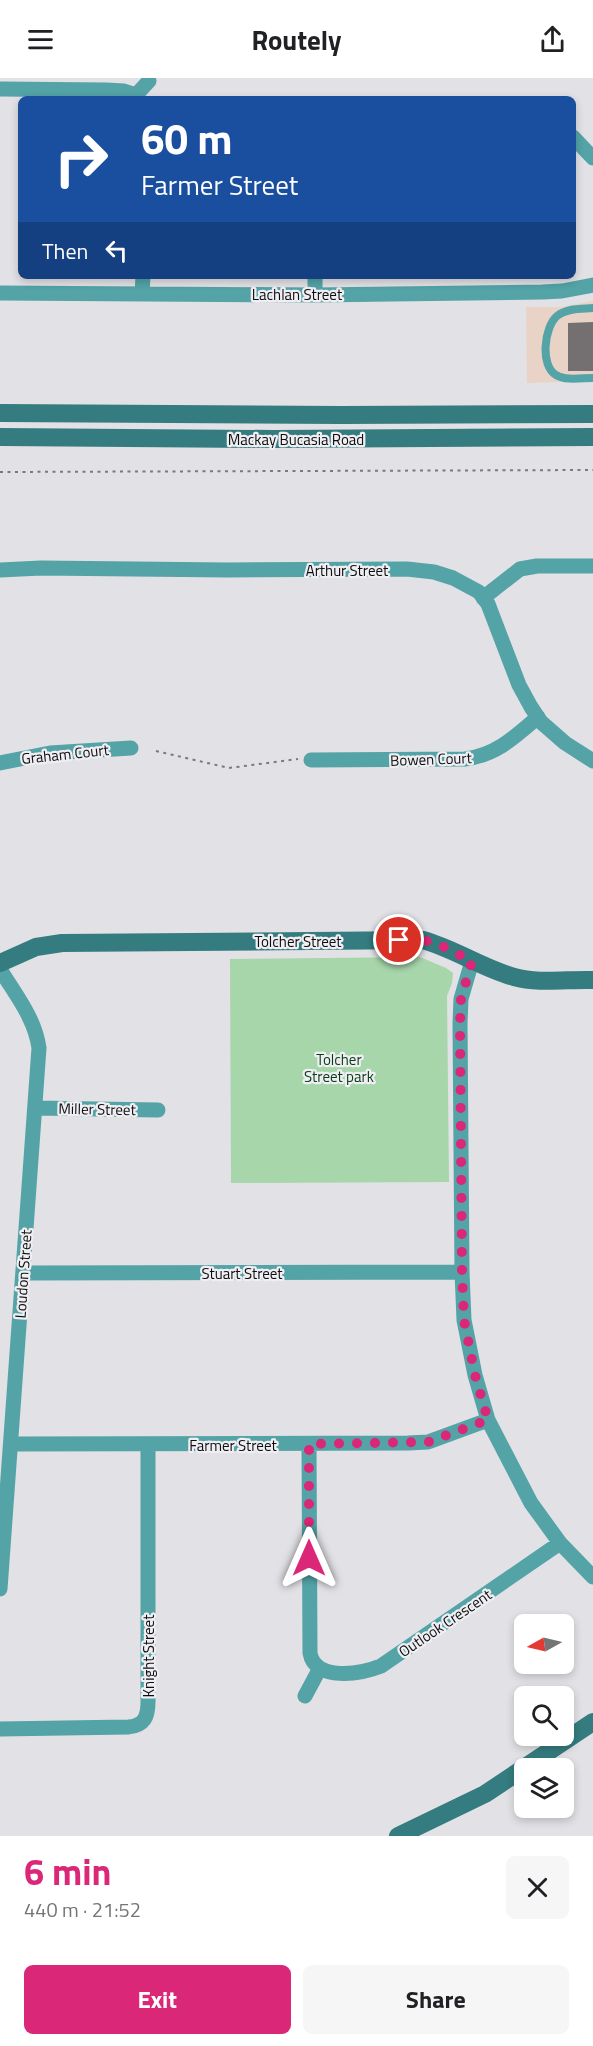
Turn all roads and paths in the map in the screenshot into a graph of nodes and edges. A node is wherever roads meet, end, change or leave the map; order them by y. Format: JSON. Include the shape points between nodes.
{"nodes":[{"id":1,"x":150,"y":81,"type":"dead end"},
{"id":2,"x":0,"y":89,"type":"edge"},
{"id":3,"x":135,"y":96,"type":"edge"},
{"id":4,"x":138,"y":96,"type":"edge"},
{"id":5,"x":576,"y":140,"type":"edge"},
{"id":6,"x":593,"y":158,"type":"edge"},
{"id":7,"x":142,"y":279,"type":"edge"},
{"id":8,"x":315,"y":279,"type":"edge"},
{"id":9,"x":593,"y":285,"type":"edge"},
{"id":10,"x":0,"y":293,"type":"edge"},
{"id":11,"x":142,"y":294,"type":"junction"},
{"id":12,"x":315,"y":295,"type":"junction"},
{"id":13,"x":593,"y":308,"type":"edge"},
{"id":14,"x":593,"y":378,"type":"edge"},
{"id":15,"x":0,"y":413,"type":"edge"},
{"id":16,"x":593,"y":414,"type":"edge"},
{"id":17,"x":0,"y":437,"type":"edge"},
{"id":18,"x":593,"y":437,"type":"edge"},
{"id":19,"x":593,"y":471,"type":"edge"},
{"id":20,"x":0,"y":472,"type":"edge"},
{"id":21,"x":593,"y":566,"type":"edge"},
{"id":22,"x":0,"y":570,"type":"edge"},
{"id":23,"x":483,"y":598,"type":"junction"},
{"id":24,"x":538,"y":717,"type":"junction"},
{"id":25,"x":131,"y":748,"type":"dead end"},
{"id":26,"x":156,"y":751,"type":"dead end"},
{"id":27,"x":311,"y":760,"type":"joint"},
{"id":28,"x":593,"y":761,"type":"edge"},
{"id":29,"x":0,"y":763,"type":"edge"},
{"id":30,"x":472,"y":961,"type":"junction"},
{"id":31,"x":0,"y":963,"type":"edge"},
{"id":32,"x":0,"y":969,"type":"edge"},
{"id":33,"x":593,"y":980,"type":"edge"},
{"id":34,"x":35,"y":1108,"type":"junction"},
{"id":35,"x":158,"y":1110,"type":"dead end"},
{"id":36,"x":462,"y":1272,"type":"junction"},
{"id":37,"x":23,"y":1273,"type":"junction"},
{"id":38,"x":488,"y":1420,"type":"junction"},
{"id":39,"x":11,"y":1444,"type":"junction"},
{"id":40,"x":309,"y":1444,"type":"junction"},
{"id":41,"x":148,"y":1445,"type":"junction"},
{"id":42,"x":560,"y":1543,"type":"junction"},
{"id":43,"x":593,"y":1577,"type":"edge"},
{"id":44,"x":0,"y":1589,"type":"edge"},
{"id":45,"x":320,"y":1668,"type":"junction"},
{"id":46,"x":305,"y":1696,"type":"dead end"},
{"id":47,"x":593,"y":1722,"type":"edge"},
{"id":48,"x":0,"y":1729,"type":"edge"},
{"id":49,"x":398,"y":1836,"type":"edge"}],
"edges":[{"from":1,"to":4,"type":"street"},
{"from":2,"to":3,"type":"street","via":[[106,90]]},
{"from":5,"to":6,"type":"street"},
{"from":7,"to":11,"type":"street"},
{"from":8,"to":12,"type":"street"},
{"from":9,"to":12,"type":"street","name":"Lachlan Street","via":[[542,292]]},
{"from":10,"to":11,"type":"street","name":"Lachlan Street"},
{"from":11,"to":12,"type":"street","name":"Lachlan Street"},
{"from":13,"to":14,"type":"lane","via":[[569,310],[549,323],[546,361],[553,374],[564,378]]},
{"from":15,"to":16,"type":"main road","name":"Mackay Bucasia Road"},
{"from":17,"to":18,"type":"main road","name":"Mackay Bucasia Road"},
{"from":19,"to":20,"type":"path"},
{"from":21,"to":23,"type":"street","via":[[520,569]]},
{"from":22,"to":23,"type":"street","name":"Arthur Street","via":[[407,569],[453,578]]},
{"from":23,"to":24,"type":"street","name":"Arthur Street","via":[[519,685]]},
{"from":24,"to":27,"type":"street","name":"Bowen Court","via":[[507,744],[479,758]]},
{"from":24,"to":28,"type":"street","name":"Arthur Street","via":[[565,743]]},
{"from":25,"to":29,"type":"street","name":"Graham Court","via":[[50,753]]},
{"from":26,"to":27,"type":"path","via":[[229,768]]},
{"from":30,"to":31,"type":"main road","name":"Tolcher Street","via":[[423,940],[62,942],[36,947]]},
{"from":30,"to":33,"type":"main road","name":"Tolcher Street","via":[[530,980]]},
{"from":30,"to":36,"type":"street","via":[[461,999],[460,1023]]},
{"from":32,"to":34,"type":"street","name":"Loudon Street","via":[[38,1034]]},
{"from":34,"to":35,"type":"street","name":"Miller Street"},
{"from":34,"to":37,"type":"street","name":"Loudon Street"},
{"from":36,"to":37,"type":"street","name":"Stuart Street"},
{"from":36,"to":38,"type":"street","via":[[464,1320]]},
{"from":37,"to":39,"type":"street","name":"Loudon Street"},
{"from":38,"to":40,"type":"street","name":"Farmer Street","via":[[428,1442]]},
{"from":38,"to":42,"type":"street","via":[[531,1503]]},
{"from":39,"to":41,"type":"street","name":"Farmer Street"},
{"from":39,"to":44,"type":"street","name":"Loudon Street"},
{"from":40,"to":41,"type":"street","name":"Farmer Street"},
{"from":40,"to":45,"type":"street","via":[[310,1649],[312,1660]]},
{"from":41,"to":48,"type":"street","name":"Knight Street","via":[[146,1718],[139,1725],[128,1727]]},
{"from":42,"to":43,"type":"street"},
{"from":42,"to":45,"type":"street","name":"Outlook Crescent","via":[[381,1666],[351,1673]]},
{"from":45,"to":46,"type":"street"},
{"from":47,"to":49,"type":"main road","via":[[485,1794]]}]}
